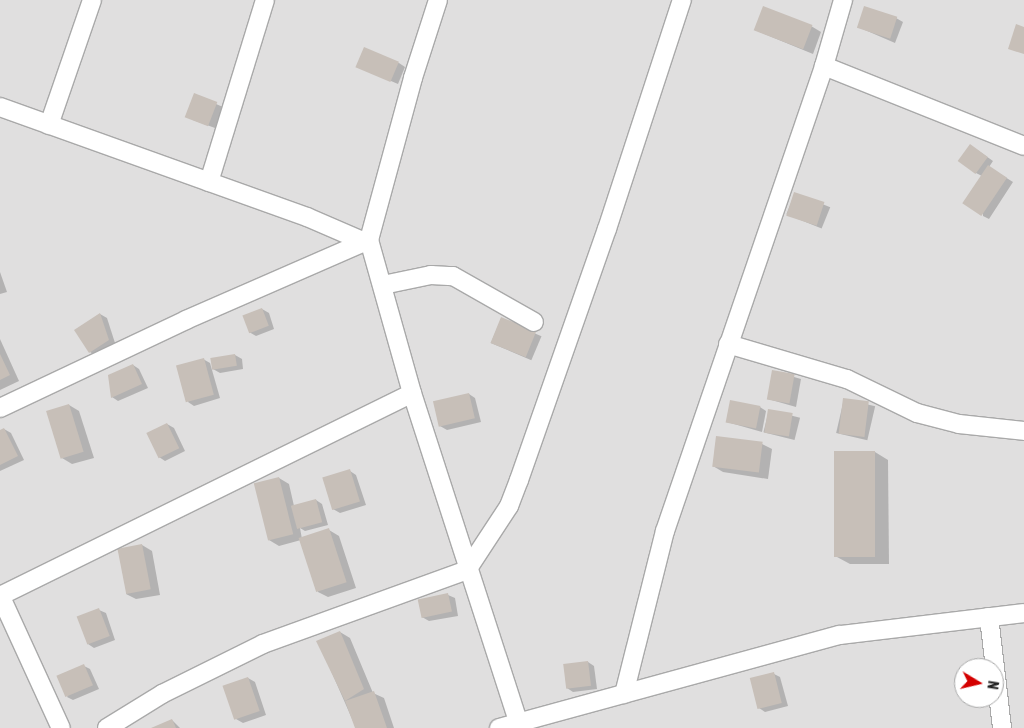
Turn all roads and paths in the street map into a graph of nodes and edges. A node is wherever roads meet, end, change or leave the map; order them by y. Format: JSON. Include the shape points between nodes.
{"nodes":[{"id":1,"x":92,"y":0,"type":"edge"},
{"id":2,"x":265,"y":0,"type":"edge"},
{"id":3,"x":438,"y":0,"type":"edge"},
{"id":4,"x":682,"y":0,"type":"edge"},
{"id":5,"x":843,"y":0,"type":"edge"},
{"id":6,"x":824,"y":66,"type":"junction"},
{"id":7,"x":0,"y":107,"type":"edge"},
{"id":8,"x":50,"y":125,"type":"junction"},
{"id":9,"x":1024,"y":146,"type":"edge"},
{"id":10,"x":209,"y":182,"type":"junction"},
{"id":11,"x":367,"y":241,"type":"junction"},
{"id":12,"x":383,"y":285,"type":"junction"},
{"id":13,"x":534,"y":322,"type":"dead end"},
{"id":14,"x":728,"y":344,"type":"junction"},
{"id":15,"x":412,"y":394,"type":"junction"},
{"id":16,"x":0,"y":408,"type":"edge"},
{"id":17,"x":1024,"y":430,"type":"edge"},
{"id":18,"x":467,"y":570,"type":"junction"},
{"id":19,"x":0,"y":596,"type":"edge"},
{"id":20,"x":1024,"y":613,"type":"edge"},
{"id":21,"x":989,"y":617,"type":"junction"},
{"id":22,"x":624,"y":694,"type":"junction"},
{"id":23,"x":519,"y":725,"type":"edge"},
{"id":24,"x":61,"y":728,"type":"edge"},
{"id":25,"x":106,"y":728,"type":"edge"},
{"id":26,"x":499,"y":728,"type":"edge"},
{"id":27,"x":1002,"y":728,"type":"edge"}],
"edges":[{"from":1,"to":8,"type":"street"},
{"from":2,"to":10,"type":"street"},
{"from":3,"to":11,"type":"street"},
{"from":4,"to":18,"type":"street","via":[[607,229],[509,506]]},
{"from":5,"to":6,"type":"street"},
{"from":6,"to":9,"type":"street"},
{"from":6,"to":14,"type":"street"},
{"from":7,"to":8,"type":"street"},
{"from":8,"to":10,"type":"street"},
{"from":10,"to":11,"type":"street"},
{"from":11,"to":12,"type":"street"},
{"from":11,"to":16,"type":"street","via":[[219,305]]},
{"from":12,"to":13,"type":"street","via":[[431,275],[453,276]]},
{"from":12,"to":15,"type":"street"},
{"from":14,"to":17,"type":"street","via":[[847,379],[917,413],[959,424]]},
{"from":14,"to":22,"type":"street","via":[[665,531]]},
{"from":15,"to":18,"type":"street"},
{"from":15,"to":19,"type":"street"},
{"from":18,"to":23,"type":"street"},
{"from":18,"to":25,"type":"street","via":[[263,644],[162,694]]},
{"from":19,"to":24,"type":"street"},
{"from":20,"to":21,"type":"street"},
{"from":21,"to":22,"type":"street","via":[[840,636]]},
{"from":21,"to":27,"type":"street"},
{"from":22,"to":23,"type":"street"},
{"from":23,"to":26,"type":"street"}]}
